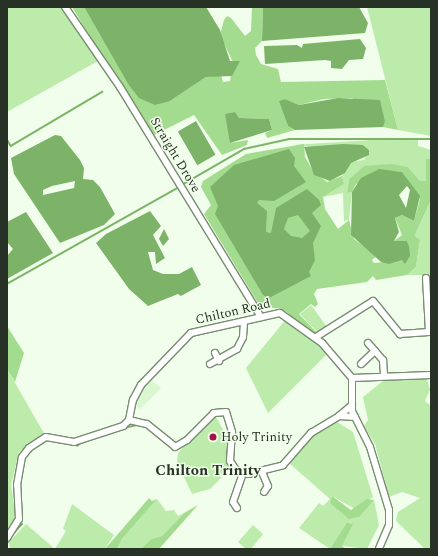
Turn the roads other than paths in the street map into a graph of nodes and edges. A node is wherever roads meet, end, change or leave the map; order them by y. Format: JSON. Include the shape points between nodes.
{"nodes":[{"id":1,"x":65,"y":7,"type":"edge"},
{"id":2,"x":428,"y":281,"type":"edge"},
{"id":3,"x":261,"y":317,"type":"junction"},
{"id":4,"x":244,"y":322,"type":"junction"},
{"id":5,"x":430,"y":333,"type":"edge"},
{"id":6,"x":316,"y":337,"type":"junction"},
{"id":7,"x":368,"y":343,"type":"dead end"},
{"id":8,"x":375,"y":351,"type":"junction"},
{"id":9,"x":215,"y":353,"type":"dead end"},
{"id":10,"x":219,"y":361,"type":"junction"},
{"id":11,"x":210,"y":364,"type":"dead end"},
{"id":12,"x":361,"y":364,"type":"dead end"},
{"id":13,"x":384,"y":375,"type":"junction"},
{"id":14,"x":431,"y":375,"type":"edge"},
{"id":15,"x":352,"y":378,"type":"junction"},
{"id":16,"x":352,"y":405,"type":"junction"},
{"id":17,"x":339,"y":416,"type":"junction"},
{"id":18,"x":354,"y":417,"type":"junction"},
{"id":19,"x":129,"y":420,"type":"junction"},
{"id":20,"x":243,"y":472,"type":"junction"},
{"id":21,"x":262,"y":472,"type":"junction"},
{"id":22,"x":264,"y":492,"type":"dead end"},
{"id":23,"x":237,"y":508,"type":"dead end"},
{"id":24,"x":7,"y":538,"type":"edge"},
{"id":25,"x":379,"y":549,"type":"edge"}],
"edges":[{"from":1,"to":3,"type":"street","name":"Straight Drove","via":[[120,87]]},
{"from":2,"to":5,"type":"street"},
{"from":3,"to":4,"type":"street","name":"Chilton Road"},
{"from":3,"to":6,"type":"street","name":"Chilton Road","via":[[284,314]]},
{"from":4,"to":10,"type":"street","via":[[241,343]]},
{"from":4,"to":19,"type":"street","name":"Chilton Road","via":[[202,328],[188,336],[141,385],[133,400]]},
{"from":5,"to":6,"type":"street","via":[[400,334],[373,301]]},
{"from":6,"to":15,"type":"street","name":"Chilton Road"},
{"from":7,"to":8,"type":"street"},
{"from":8,"to":12,"type":"street"},
{"from":8,"to":13,"type":"street","via":[[383,360]]},
{"from":9,"to":10,"type":"street"},
{"from":10,"to":11,"type":"street"},
{"from":13,"to":14,"type":"street"},
{"from":13,"to":15,"type":"street"},
{"from":15,"to":16,"type":"street"},
{"from":16,"to":17,"type":"street"},
{"from":16,"to":18,"type":"street"},
{"from":17,"to":18,"type":"street"},
{"from":17,"to":21,"type":"street","via":[[311,433],[283,465]]},
{"from":18,"to":25,"type":"street","via":[[370,447],[389,510],[388,530]]},
{"from":19,"to":20,"type":"street","via":[[147,424],[175,447],[187,440],[214,413],[226,412],[232,432],[230,461]]},
{"from":19,"to":24,"type":"street","via":[[120,427],[74,442],[50,437],[29,448],[22,457],[17,484],[19,519]]},
{"from":20,"to":21,"type":"street"},
{"from":20,"to":23,"type":"street","via":[[233,502]]},
{"from":21,"to":22,"type":"street","via":[[268,486]]}]}
